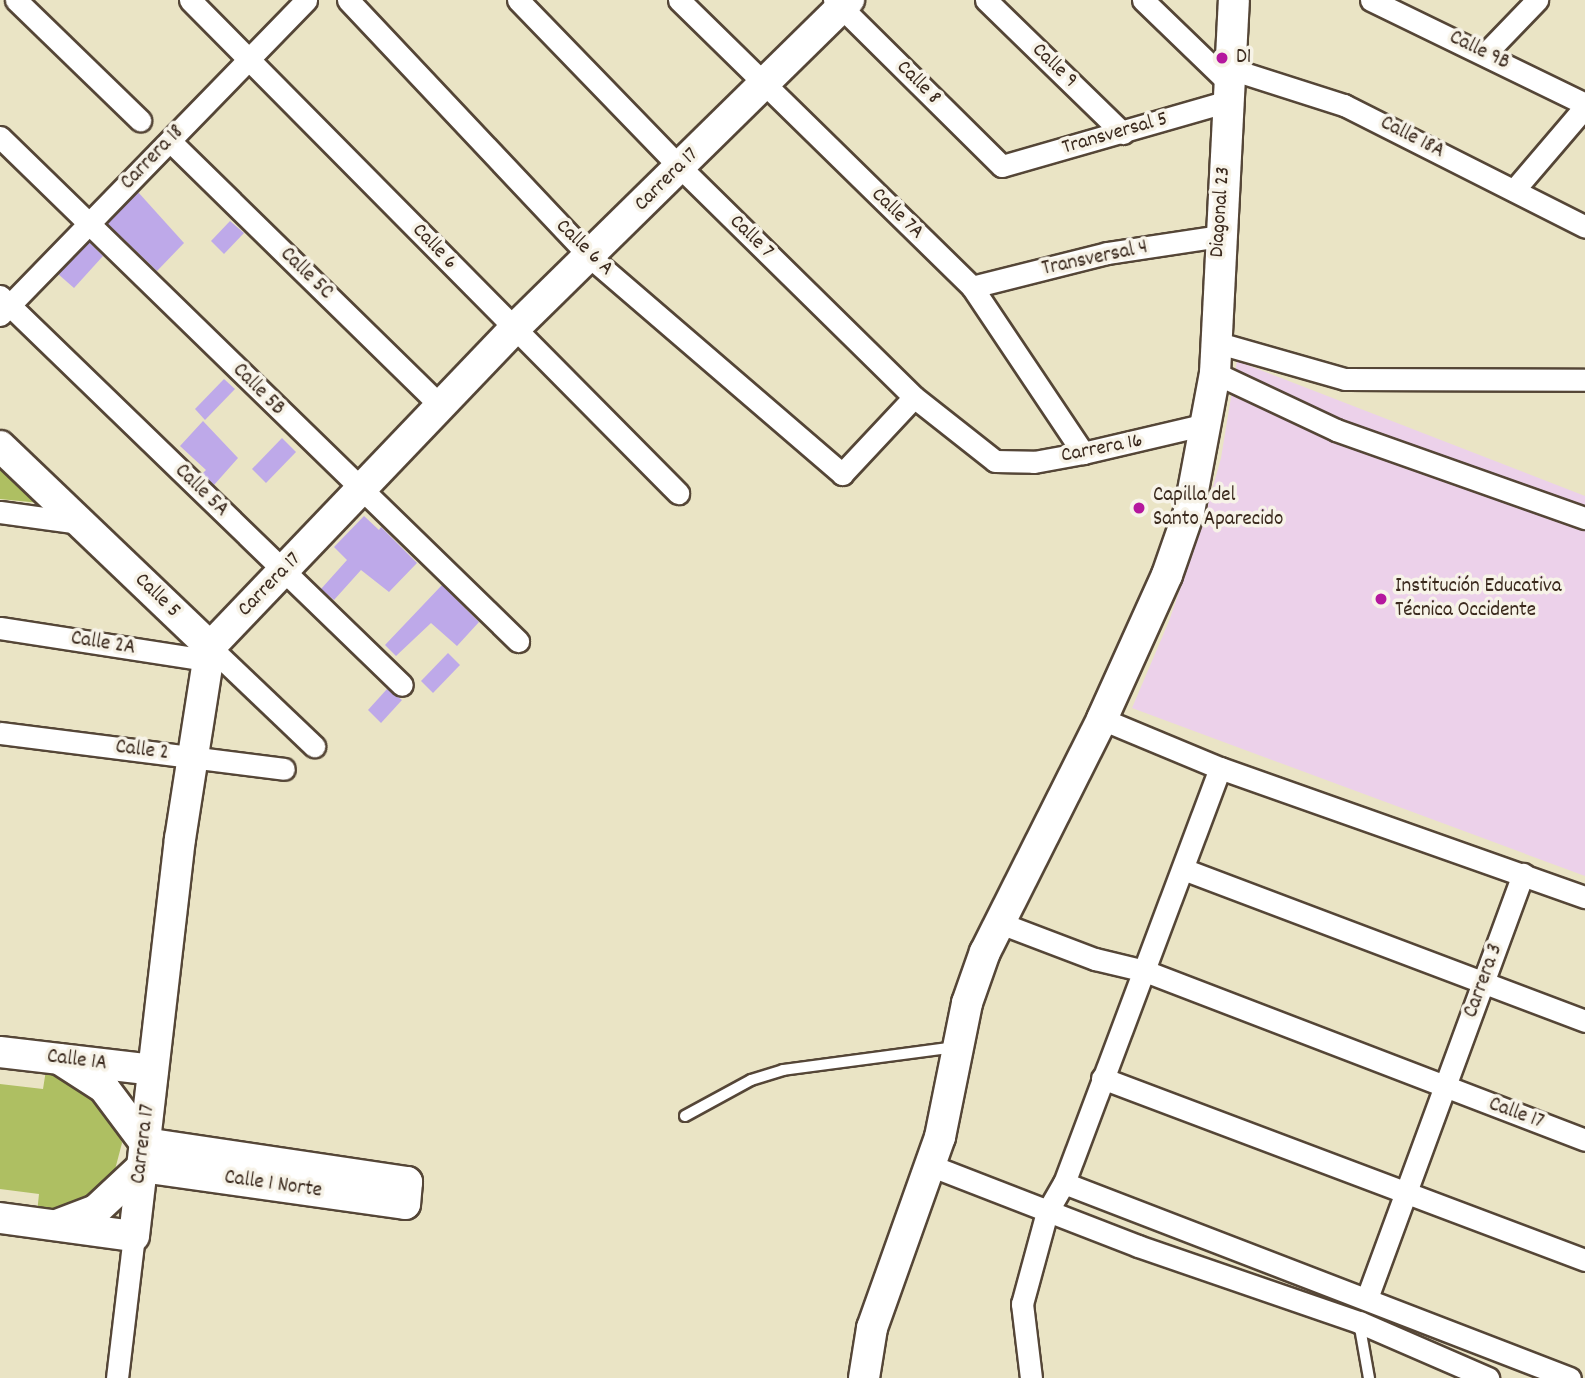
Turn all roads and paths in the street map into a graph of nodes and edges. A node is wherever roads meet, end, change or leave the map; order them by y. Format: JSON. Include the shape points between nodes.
{"nodes":[{"id":1,"x":16,"y":0,"type":"edge"},
{"id":2,"x":190,"y":0,"type":"edge"},
{"id":3,"x":306,"y":0,"type":"edge"},
{"id":4,"x":348,"y":0,"type":"edge"},
{"id":5,"x":518,"y":0,"type":"edge"},
{"id":6,"x":679,"y":0,"type":"edge"},
{"id":7,"x":986,"y":0,"type":"edge"},
{"id":8,"x":1143,"y":0,"type":"edge"},
{"id":9,"x":1234,"y":0,"type":"edge"},
{"id":10,"x":1537,"y":0,"type":"edge"},
{"id":11,"x":1378,"y":1,"type":"edge"},
{"id":12,"x":842,"y":2,"type":"edge"},
{"id":13,"x":1486,"y":53,"type":"junction"},
{"id":14,"x":250,"y":58,"type":"junction"},
{"id":15,"x":763,"y":84,"type":"junction"},
{"id":16,"x":1230,"y":85,"type":"junction"},
{"id":17,"x":1585,"y":106,"type":"edge"},
{"id":18,"x":140,"y":120,"type":"dead end"},
{"id":19,"x":1122,"y":133,"type":"junction"},
{"id":20,"x":0,"y":137,"type":"edge"},
{"id":21,"x":170,"y":141,"type":"junction"},
{"id":22,"x":1002,"y":166,"type":"joint"},
{"id":23,"x":680,"y":167,"type":"junction"},
{"id":24,"x":1514,"y":190,"type":"junction"},
{"id":25,"x":90,"y":223,"type":"junction"},
{"id":26,"x":1585,"y":227,"type":"edge"},
{"id":27,"x":1219,"y":236,"type":"junction"},
{"id":28,"x":590,"y":257,"type":"junction"},
{"id":29,"x":972,"y":287,"type":"junction"},
{"id":30,"x":3,"y":305,"type":"edge"},
{"id":31,"x":514,"y":329,"type":"junction"},
{"id":32,"x":1215,"y":342,"type":"junction"},
{"id":33,"x":1215,"y":373,"type":"junction"},
{"id":34,"x":1585,"y":380,"type":"edge"},
{"id":35,"x":914,"y":397,"type":"junction"},
{"id":36,"x":442,"y":407,"type":"junction"},
{"id":37,"x":1207,"y":424,"type":"junction"},
{"id":38,"x":0,"y":446,"type":"edge"},
{"id":39,"x":1083,"y":453,"type":"junction"},
{"id":40,"x":995,"y":461,"type":"joint"},
{"id":41,"x":362,"y":492,"type":"junction"},
{"id":42,"x":678,"y":493,"type":"dead end"},
{"id":43,"x":0,"y":512,"type":"edge"},
{"id":44,"x":1585,"y":518,"type":"edge"},
{"id":45,"x":80,"y":523,"type":"junction"},
{"id":46,"x":284,"y":570,"type":"junction"},
{"id":47,"x":0,"y":628,"type":"edge"},
{"id":48,"x":518,"y":641,"type":"dead end"},
{"id":49,"x":208,"y":654,"type":"junction"},
{"id":50,"x":402,"y":685,"type":"dead end"},
{"id":51,"x":1102,"y":719,"type":"junction"},
{"id":52,"x":0,"y":733,"type":"edge"},
{"id":53,"x":314,"y":746,"type":"dead end"},
{"id":54,"x":191,"y":757,"type":"junction"},
{"id":55,"x":1220,"y":768,"type":"junction"},
{"id":56,"x":284,"y":769,"type":"dead end"},
{"id":57,"x":1183,"y":869,"type":"junction"},
{"id":58,"x":1523,"y":874,"type":"junction"},
{"id":59,"x":1585,"y":897,"type":"edge"},
{"id":60,"x":1000,"y":923,"type":"junction"},
{"id":61,"x":1145,"y":971,"type":"junction"},
{"id":62,"x":1482,"y":984,"type":"junction"},
{"id":63,"x":1585,"y":1021,"type":"edge"},
{"id":64,"x":959,"y":1046,"type":"junction"},
{"id":65,"x":0,"y":1052,"type":"edge"},
{"id":66,"x":59,"y":1059,"type":"junction"},
{"id":67,"x":153,"y":1070,"type":"junction"},
{"id":68,"x":1101,"y":1078,"type":"junction"},
{"id":69,"x":1448,"y":1089,"type":"junction"},
{"id":70,"x":685,"y":1116,"type":"dead end"},
{"id":71,"x":1585,"y":1140,"type":"edge"},
{"id":72,"x":143,"y":1155,"type":"junction"},
{"id":73,"x":932,"y":1166,"type":"junction"},
{"id":74,"x":1064,"y":1183,"type":"junction"},
{"id":75,"x":406,"y":1193,"type":"dead end"},
{"id":76,"x":1406,"y":1196,"type":"junction"},
{"id":77,"x":1047,"y":1212,"type":"junction"},
{"id":78,"x":0,"y":1218,"type":"edge"},
{"id":79,"x":54,"y":1225,"type":"junction"},
{"id":80,"x":134,"y":1236,"type":"junction"},
{"id":81,"x":1585,"y":1260,"type":"edge"},
{"id":82,"x":1367,"y":1298,"type":"junction"},
{"id":83,"x":1359,"y":1322,"type":"junction"},
{"id":84,"x":117,"y":1378,"type":"edge"},
{"id":85,"x":864,"y":1378,"type":"edge"},
{"id":86,"x":1031,"y":1378,"type":"edge"},
{"id":87,"x":1369,"y":1378,"type":"edge"},
{"id":88,"x":1488,"y":1378,"type":"edge"},
{"id":89,"x":1570,"y":1378,"type":"edge"}],
"edges":[{"from":1,"to":18,"type":"street"},
{"from":2,"to":14,"type":"street","name":"Calle 6"},
{"from":3,"to":14,"type":"street","name":"Carrera 18"},
{"from":4,"to":28,"type":"street","name":"Calle 6 A"},
{"from":5,"to":23,"type":"street","name":"Calle 7"},
{"from":6,"to":15,"type":"street","name":"Calle 7A"},
{"from":7,"to":19,"type":"street","name":"Calle 9"},
{"from":8,"to":16,"type":"street"},
{"from":9,"to":16,"type":"street","name":"Diagonal 23"},
{"from":10,"to":13,"type":"street"},
{"from":11,"to":13,"type":"street","name":"Calle 9B"},
{"from":12,"to":15,"type":"street","name":"Carrera 17"},
{"from":12,"to":22,"type":"street","name":"Calle 8"},
{"from":13,"to":17,"type":"street","name":"Calle 9B"},
{"from":14,"to":21,"type":"street","name":"Carrera 18"},
{"from":14,"to":31,"type":"street","name":"Calle 6"},
{"from":15,"to":23,"type":"street","name":"Carrera 17"},
{"from":15,"to":29,"type":"street","name":"Calle 7A"},
{"from":16,"to":19,"type":"street","name":"Transversal 5"},
{"from":16,"to":24,"type":"street","name":"Calle 18A","via":[[1344,105]]},
{"from":16,"to":27,"type":"street","name":"Diagonal 23"},
{"from":17,"to":24,"type":"street"},
{"from":19,"to":22,"type":"street","name":"Transversal 5"},
{"from":20,"to":25,"type":"street","name":"Calle 5B"},
{"from":21,"to":25,"type":"street","name":"Carrera 18"},
{"from":21,"to":36,"type":"street","name":"Calle 5C"},
{"from":23,"to":28,"type":"street","name":"Carrera 17"},
{"from":23,"to":35,"type":"street","name":"Calle 7"},
{"from":24,"to":26,"type":"street","name":"Calle 18A"},
{"from":25,"to":30,"type":"street","name":"Carrera 18"},
{"from":25,"to":41,"type":"street","name":"Calle 5B"},
{"from":27,"to":29,"type":"street","name":"Transversal 4","via":[[1107,253]]},
{"from":27,"to":32,"type":"street","name":"Diagonal 23"},
{"from":28,"to":31,"type":"street","name":"Carrera 17"},
{"from":28,"to":35,"type":"street","name":"Calle 6 A","via":[[842,474]]},
{"from":29,"to":39,"type":"street","name":"Calle 7A"},
{"from":30,"to":46,"type":"street","name":"Calle 5A"},
{"from":31,"to":36,"type":"street","name":"Carrera 17"},
{"from":31,"to":42,"type":"street","name":"Calle 6"},
{"from":32,"to":33,"type":"street","name":"Diagonal 23"},
{"from":32,"to":34,"type":"street","via":[[1345,379]]},
{"from":33,"to":37,"type":"street","name":"Diagonal 23"},
{"from":33,"to":44,"type":"street","via":[[1336,430]]},
{"from":35,"to":40,"type":"street","name":"Calle 7"},
{"from":36,"to":41,"type":"street","name":"Carrera 17"},
{"from":37,"to":39,"type":"street","name":"Carrera 16"},
{"from":37,"to":51,"type":"street","name":"Diagonal 23","via":[[1189,512],[1167,575]]},
{"from":38,"to":45,"type":"street","name":"Calle 5"},
{"from":39,"to":40,"type":"street","name":"Carrera 16","via":[[1034,461]]},
{"from":41,"to":46,"type":"street","name":"Carrera 17"},
{"from":41,"to":48,"type":"street","name":"Calle 5B"},
{"from":43,"to":45,"type":"street"},
{"from":45,"to":49,"type":"street","name":"Calle 5"},
{"from":46,"to":49,"type":"street","name":"Carrera 17"},
{"from":46,"to":50,"type":"street","name":"Calle 5A"},
{"from":47,"to":49,"type":"street","name":"Calle 2A"},
{"from":49,"to":53,"type":"street","name":"Calle 5"},
{"from":49,"to":54,"type":"street","name":"Carrera 17"},
{"from":51,"to":55,"type":"street"},
{"from":51,"to":60,"type":"street","name":"Diagonal 23"},
{"from":52,"to":54,"type":"street","name":"Calle 2"},
{"from":54,"to":56,"type":"street","name":"Calle 2"},
{"from":54,"to":67,"type":"street","name":"Carrera 17"},
{"from":55,"to":57,"type":"street"},
{"from":55,"to":58,"type":"street"},
{"from":57,"to":61,"type":"street"},
{"from":57,"to":62,"type":"street"},
{"from":58,"to":59,"type":"street"},
{"from":58,"to":62,"type":"street","name":"Carrera 3"},
{"from":60,"to":61,"type":"street","name":"Calle 17","via":[[1094,960]]},
{"from":60,"to":64,"type":"street","name":"Diagonal 23","via":[[967,1003]]},
{"from":61,"to":68,"type":"street"},
{"from":61,"to":69,"type":"street","name":"Calle 17"},
{"from":62,"to":63,"type":"street"},
{"from":62,"to":69,"type":"street","name":"Carrera 3"},
{"from":64,"to":70,"type":"lane","via":[[783,1070],[751,1080]]},
{"from":64,"to":73,"type":"street","name":"Diagonal 23"},
{"from":65,"to":66,"type":"street","name":"Calle 1A"},
{"from":66,"to":67,"type":"street","name":"Calle 1A"},
{"from":66,"to":72,"type":"street","via":[[104,1088]]},
{"from":67,"to":72,"type":"street","name":"Carrera 17"},
{"from":68,"to":74,"type":"street"},
{"from":68,"to":76,"type":"street"},
{"from":69,"to":71,"type":"street","name":"Calle 17"},
{"from":69,"to":76,"type":"street","name":"Carrera 3"},
{"from":72,"to":75,"type":"street"},
{"from":72,"to":79,"type":"street","via":[[96,1210]]},
{"from":72,"to":80,"type":"street","name":"Carrera 17"},
{"from":73,"to":77,"type":"street"},
{"from":73,"to":85,"type":"street","name":"Diagonal 23","via":[[872,1328]]},
{"from":74,"to":77,"type":"street"},
{"from":74,"to":82,"type":"street"},
{"from":76,"to":81,"type":"street"},
{"from":76,"to":82,"type":"street","name":"Carrera 3"},
{"from":77,"to":83,"type":"street"},
{"from":77,"to":86,"type":"street","via":[[1022,1304]]},
{"from":78,"to":79,"type":"street"},
{"from":79,"to":80,"type":"street"},
{"from":80,"to":84,"type":"street","name":"Carrera 17"},
{"from":82,"to":89,"type":"street"},
{"from":83,"to":87,"type":"lane"},
{"from":83,"to":88,"type":"street"}]}
